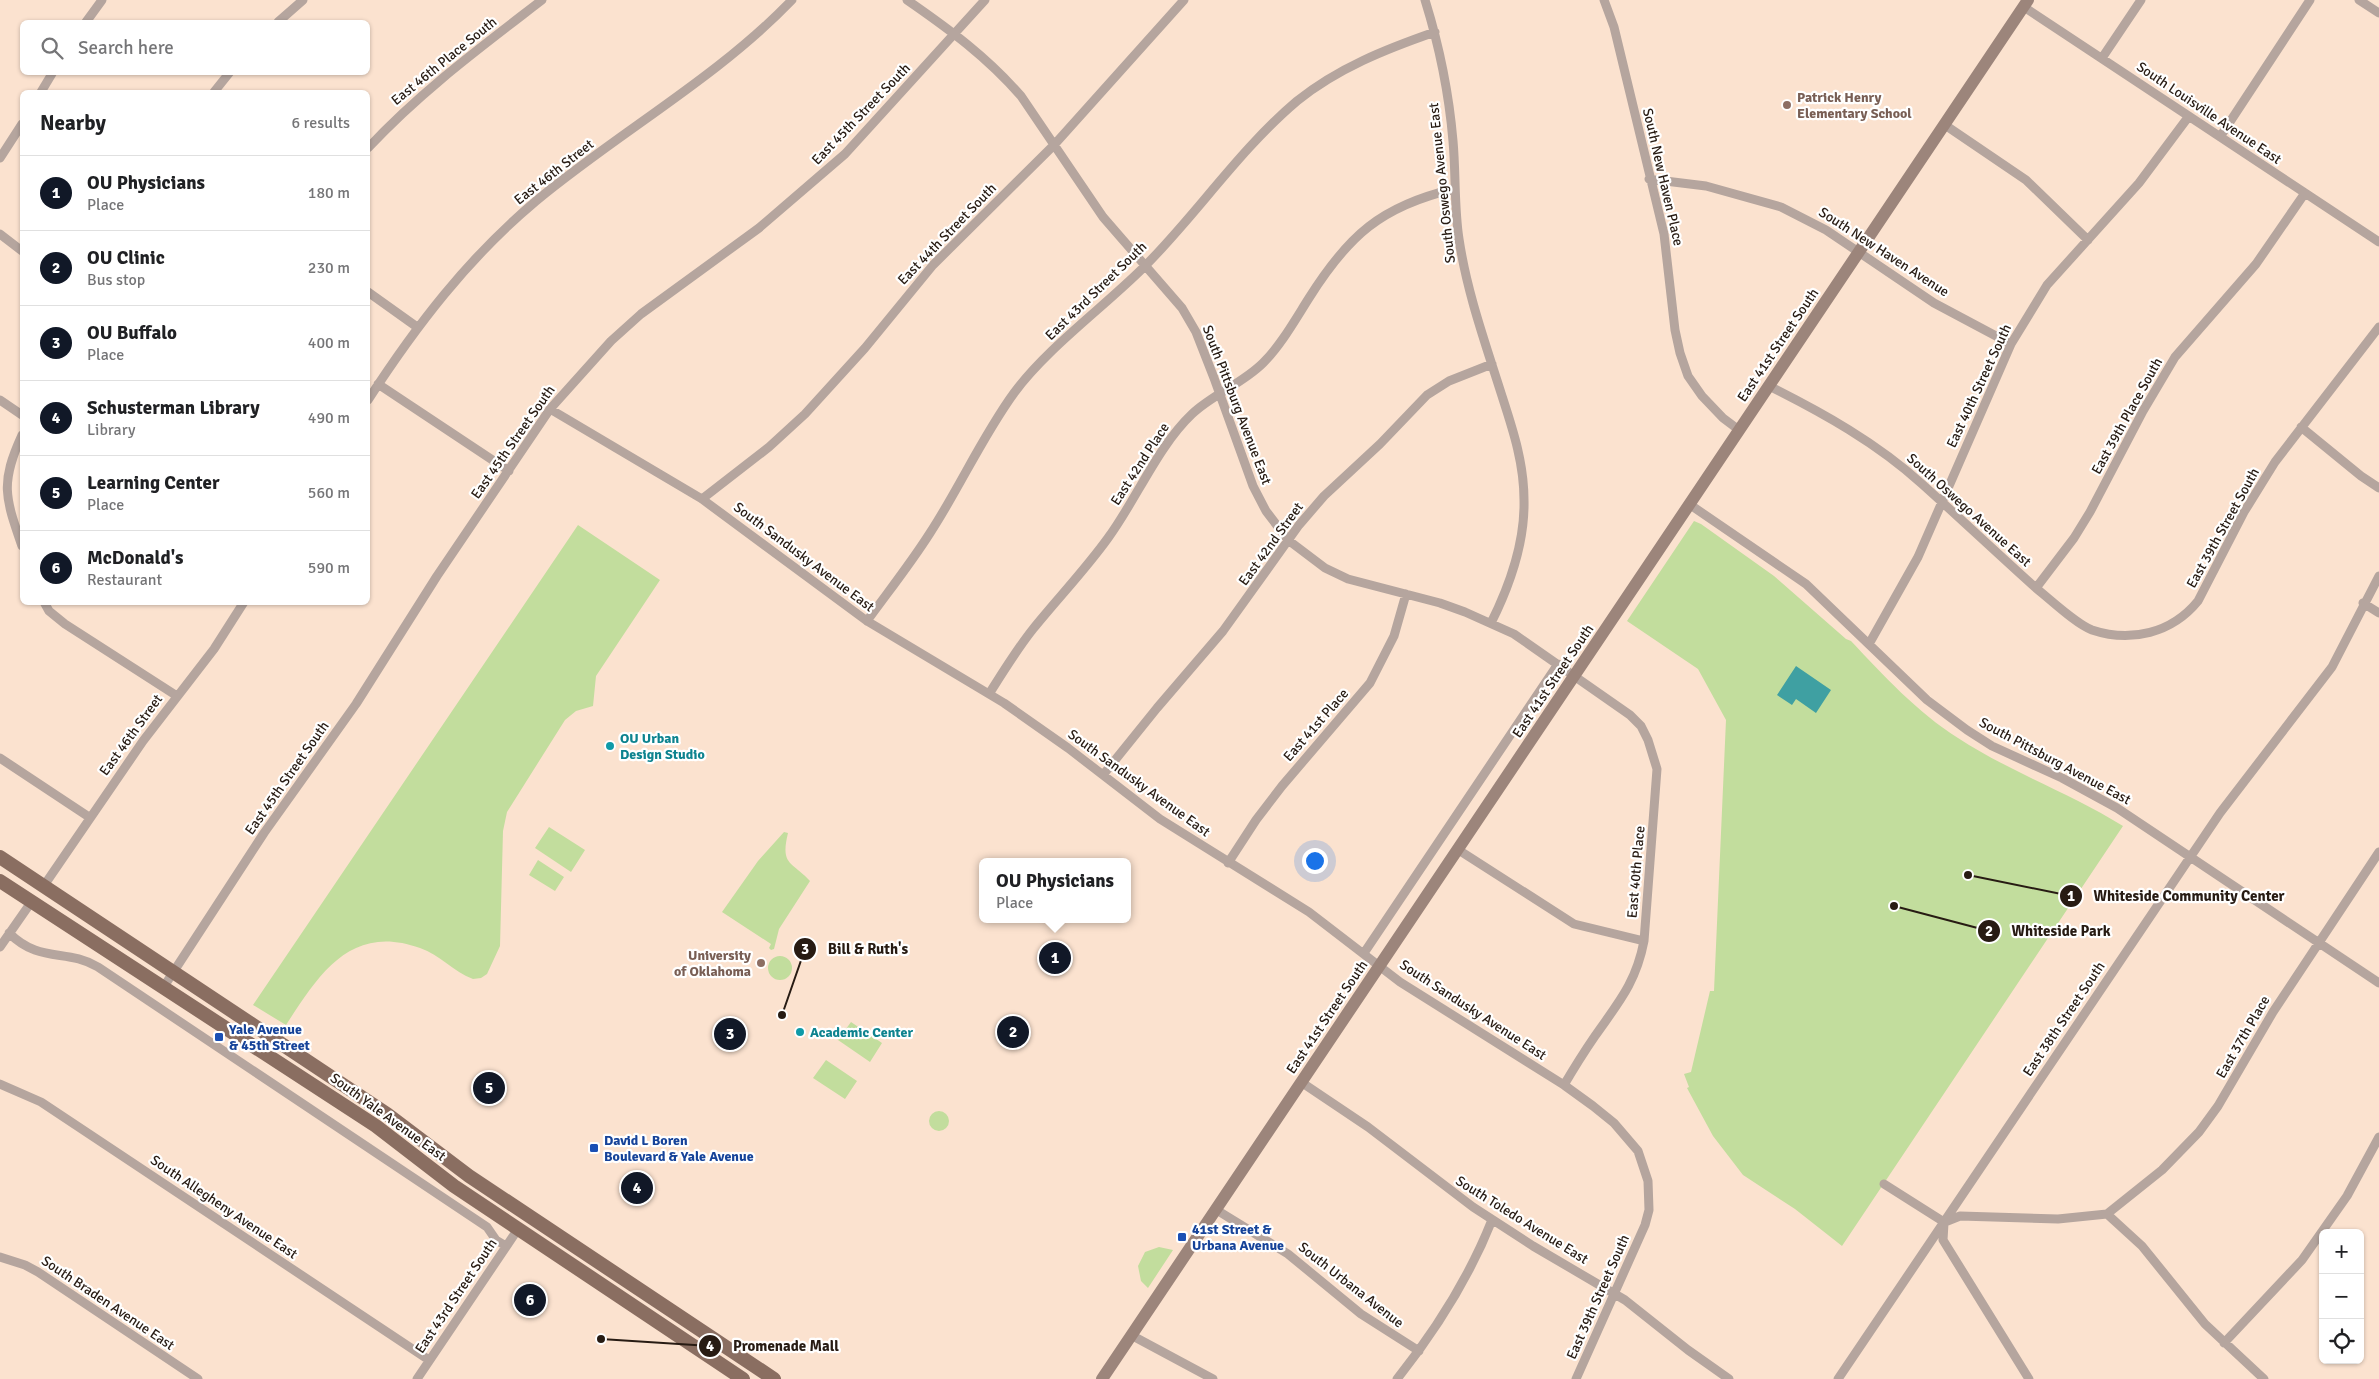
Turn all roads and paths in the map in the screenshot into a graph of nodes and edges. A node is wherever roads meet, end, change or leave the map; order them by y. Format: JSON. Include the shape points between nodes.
{"nodes":[{"id":1,"x":102,"y":0,"type":"edge"},
{"id":2,"x":303,"y":0,"type":"edge"},
{"id":3,"x":542,"y":0,"type":"edge"},
{"id":4,"x":792,"y":0,"type":"edge"},
{"id":5,"x":907,"y":0,"type":"edge"},
{"id":6,"x":985,"y":0,"type":"edge"},
{"id":7,"x":1184,"y":0,"type":"edge"},
{"id":8,"x":1425,"y":0,"type":"edge"},
{"id":9,"x":1604,"y":0,"type":"edge"},
{"id":10,"x":2141,"y":0,"type":"edge"},
{"id":11,"x":2310,"y":0,"type":"edge"},
{"id":12,"x":2359,"y":0,"type":"edge"},
{"id":13,"x":2026,"y":3,"type":"edge"},
{"id":14,"x":2379,"y":13,"type":"edge"},
{"id":15,"x":87,"y":20,"type":"edge"},
{"id":16,"x":280,"y":20,"type":"edge"},
{"id":17,"x":1435,"y":32,"type":"junction"},
{"id":18,"x":956,"y":33,"type":"junction"},
{"id":19,"x":2102,"y":58,"type":"junction"},
{"id":20,"x":51,"y":75,"type":"edge"},
{"id":21,"x":228,"y":75,"type":"edge"},
{"id":22,"x":42,"y":90,"type":"edge"},
{"id":23,"x":216,"y":90,"type":"edge"},
{"id":24,"x":2189,"y":116,"type":"junction"},
{"id":25,"x":1945,"y":125,"type":"junction"},
{"id":26,"x":20,"y":127,"type":"edge"},
{"id":27,"x":2220,"y":137,"type":"junction"},
{"id":28,"x":1054,"y":144,"type":"junction"},
{"id":29,"x":370,"y":146,"type":"edge"},
{"id":30,"x":0,"y":158,"type":"edge"},
{"id":31,"x":1649,"y":179,"type":"junction"},
{"id":32,"x":1454,"y":189,"type":"junction"},
{"id":33,"x":2305,"y":193,"type":"junction"},
{"id":34,"x":0,"y":234,"type":"edge"},
{"id":35,"x":2088,"y":240,"type":"junction"},
{"id":36,"x":2379,"y":242,"type":"edge"},
{"id":37,"x":20,"y":249,"type":"edge"},
{"id":38,"x":1859,"y":251,"type":"junction"},
{"id":39,"x":1146,"y":265,"type":"junction"},
{"id":40,"x":370,"y":293,"type":"edge"},
{"id":41,"x":417,"y":327,"type":"junction"},
{"id":42,"x":2379,"y":327,"type":"edge"},
{"id":43,"x":2011,"y":344,"type":"junction"},
{"id":44,"x":1492,"y":364,"type":"junction"},
{"id":45,"x":378,"y":384,"type":"junction"},
{"id":46,"x":1769,"y":386,"type":"junction"},
{"id":47,"x":1220,"y":394,"type":"junction"},
{"id":48,"x":370,"y":397,"type":"edge"},
{"id":49,"x":0,"y":400,"type":"edge"},
{"id":50,"x":550,"y":409,"type":"junction"},
{"id":51,"x":20,"y":414,"type":"edge"},
{"id":52,"x":2302,"y":427,"type":"junction"},
{"id":53,"x":1740,"y":430,"type":"junction"},
{"id":54,"x":20,"y":438,"type":"edge"},
{"id":55,"x":508,"y":471,"type":"junction"},
{"id":56,"x":2379,"y":488,"type":"edge"},
{"id":57,"x":702,"y":499,"type":"junction"},
{"id":58,"x":1941,"y":502,"type":"junction"},
{"id":59,"x":1690,"y":504,"type":"junction"},
{"id":60,"x":20,"y":540,"type":"edge"},
{"id":61,"x":1288,"y":540,"type":"junction"},
{"id":62,"x":2379,"y":576,"type":"edge"},
{"id":63,"x":2036,"y":588,"type":"junction"},
{"id":64,"x":1406,"y":594,"type":"junction"},
{"id":65,"x":2364,"y":603,"type":"junction"},
{"id":66,"x":46,"y":605,"type":"edge"},
{"id":67,"x":242,"y":605,"type":"edge"},
{"id":68,"x":2379,"y":613,"type":"edge"},
{"id":69,"x":867,"y":621,"type":"junction"},
{"id":70,"x":1492,"y":623,"type":"junction"},
{"id":71,"x":2123,"y":636,"type":"joint"},
{"id":72,"x":1869,"y":644,"type":"junction"},
{"id":73,"x":1558,"y":664,"type":"junction"},
{"id":74,"x":1575,"y":676,"type":"junction"},
{"id":75,"x":989,"y":694,"type":"junction"},
{"id":76,"x":177,"y":696,"type":"junction"},
{"id":77,"x":0,"y":758,"type":"edge"},
{"id":78,"x":1103,"y":775,"type":"junction"},
{"id":79,"x":89,"y":818,"type":"junction"},
{"id":80,"x":1457,"y":849,"type":"junction"},
{"id":81,"x":2379,"y":852,"type":"edge"},
{"id":82,"x":0,"y":857,"type":"edge"},
{"id":83,"x":2190,"y":857,"type":"junction"},
{"id":84,"x":1228,"y":863,"type":"junction"},
{"id":85,"x":0,"y":881,"type":"edge"},
{"id":86,"x":43,"y":887,"type":"junction"},
{"id":87,"x":32,"y":902,"type":"junction"},
{"id":88,"x":9,"y":933,"type":"junction"},
{"id":89,"x":1644,"y":941,"type":"junction"},
{"id":90,"x":2318,"y":942,"type":"junction"},
{"id":91,"x":0,"y":947,"type":"edge"},
{"id":92,"x":1364,"y":953,"type":"junction"},
{"id":93,"x":1380,"y":966,"type":"junction"},
{"id":94,"x":173,"y":972,"type":"junction"},
{"id":95,"x":2379,"y":983,"type":"edge"},
{"id":96,"x":163,"y":988,"type":"junction"},
{"id":97,"x":284,"y":1044,"type":"junction"},
{"id":98,"x":274,"y":1059,"type":"junction"},
{"id":99,"x":1302,"y":1082,"type":"junction"},
{"id":100,"x":0,"y":1084,"type":"edge"},
{"id":101,"x":1564,"y":1085,"type":"junction"},
{"id":102,"x":2379,"y":1136,"type":"edge"},
{"id":103,"x":1884,"y":1184,"type":"dead end"},
{"id":104,"x":1215,"y":1209,"type":"junction"},
{"id":105,"x":2106,"y":1214,"type":"junction"},
{"id":106,"x":529,"y":1216,"type":"junction"},
{"id":107,"x":1492,"y":1220,"type":"junction"},
{"id":108,"x":1944,"y":1222,"type":"junction"},
{"id":109,"x":1645,"y":1225,"type":"joint"},
{"id":110,"x":518,"y":1229,"type":"junction"},
{"id":111,"x":506,"y":1246,"type":"junction"},
{"id":112,"x":0,"y":1257,"type":"edge"},
{"id":113,"x":1615,"y":1293,"type":"junction"},
{"id":114,"x":1131,"y":1335,"type":"junction"},
{"id":115,"x":2224,"y":1343,"type":"junction"},
{"id":116,"x":1419,"y":1351,"type":"junction"},
{"id":117,"x":429,"y":1360,"type":"junction"},
{"id":118,"x":198,"y":1379,"type":"edge"},
{"id":119,"x":417,"y":1379,"type":"edge"},
{"id":120,"x":743,"y":1379,"type":"edge"},
{"id":121,"x":774,"y":1379,"type":"edge"},
{"id":122,"x":1102,"y":1379,"type":"edge"},
{"id":123,"x":1213,"y":1379,"type":"edge"},
{"id":124,"x":1397,"y":1379,"type":"edge"},
{"id":125,"x":1576,"y":1379,"type":"edge"},
{"id":126,"x":1730,"y":1379,"type":"edge"},
{"id":127,"x":1838,"y":1379,"type":"edge"},
{"id":128,"x":2028,"y":1379,"type":"edge"},
{"id":129,"x":2264,"y":1379,"type":"edge"}],
"edges":[{"from":1,"to":15,"type":"street"},
{"from":2,"to":16,"type":"street"},
{"from":3,"to":29,"type":"street","name":"East 46th Place South","via":[[435,83],[400,113]]},
{"from":4,"to":41,"type":"street","name":"East 46th Street","via":[[746,43],[537,200],[470,263]]},
{"from":5,"to":18,"type":"street","name":"South Pittsburg Avenue East"},
{"from":6,"to":18,"type":"street","name":"East 45th Street South"},
{"from":7,"to":28,"type":"street","name":"East 44th Street South"},
{"from":8,"to":17,"type":"street","name":"South Oswego Avenue East"},
{"from":9,"to":31,"type":"street","name":"South New Haven Place","via":[[1614,26]]},
{"from":10,"to":19,"type":"street"},
{"from":11,"to":27,"type":"street"},
{"from":12,"to":14,"type":"street"},
{"from":13,"to":19,"type":"street","name":"South Louisville Avenue East"},
{"from":13,"to":25,"type":"main road","name":"East 41st Street South"},
{"from":17,"to":32,"type":"street","name":"South Oswego Avenue East","via":[[1453,141]]},
{"from":17,"to":39,"type":"street","name":"East 43rd Street South","via":[[1388,48],[1350,66],[1299,100],[1272,124]]},
{"from":18,"to":28,"type":"street","name":"South Pittsburg Avenue East","via":[[1005,77]]},
{"from":18,"to":50,"type":"street","name":"East 45th Street South","via":[[845,154],[759,228],[641,314],[610,341]]},
{"from":19,"to":24,"type":"street","name":"South Louisville Avenue East"},
{"from":20,"to":22,"type":"street"},
{"from":21,"to":23,"type":"street"},
{"from":24,"to":27,"type":"street","name":"South Louisville Avenue East"},
{"from":24,"to":35,"type":"street","name":"East 40th Street South","via":[[2142,180]]},
{"from":25,"to":35,"type":"street","via":[[2026,180]]},
{"from":25,"to":38,"type":"main road","name":"East 41st Street South"},
{"from":26,"to":30,"type":"street"},
{"from":27,"to":33,"type":"street","name":"South Louisville Avenue East"},
{"from":28,"to":39,"type":"street","name":"South Pittsburg Avenue East","via":[[1103,217]]},
{"from":28,"to":57,"type":"street","name":"East 44th Street South","via":[[933,265],[865,348],[805,414],[769,447]]},
{"from":31,"to":38,"type":"street","name":"South New Haven Avenue","via":[[1706,186],[1781,207]]},
{"from":31,"to":53,"type":"street","name":"South New Haven Place","via":[[1664,234],[1675,330],[1688,376],[1711,408]]},
{"from":32,"to":44,"type":"street","name":"South Oswego Avenue East","via":[[1469,292]]},
{"from":32,"to":47,"type":"street","name":"East 42nd Place","via":[[1400,206],[1354,238],[1339,254],[1263,363]]},
{"from":33,"to":36,"type":"street","name":"South Louisville Avenue East"},
{"from":33,"to":63,"type":"street","name":"East 39th Place South","via":[[2256,264],[2175,357],[2090,512]]},
{"from":34,"to":37,"type":"street"},
{"from":35,"to":43,"type":"street","name":"East 40th Street South","via":[[2047,285]]},
{"from":38,"to":43,"type":"street","name":"South New Haven Avenue","via":[[1934,303]]},
{"from":38,"to":46,"type":"main road","name":"East 41st Street South"},
{"from":39,"to":47,"type":"street","name":"South Pittsburg Avenue East","via":[[1182,308],[1196,332]]},
{"from":39,"to":69,"type":"street","name":"East 43rd Street South","via":[[1016,390],[996,418],[930,533]]},
{"from":40,"to":41,"type":"street"},
{"from":41,"to":45,"type":"street","name":"East 46th Street"},
{"from":42,"to":52,"type":"street","name":"East 39th Street South"},
{"from":43,"to":58,"type":"street","name":"East 40th Street South"},
{"from":44,"to":61,"type":"street","name":"East 42nd Street","via":[[1449,381],[1427,395],[1324,496]]},
{"from":44,"to":70,"type":"street","name":"South Oswego Avenue East","via":[[1518,447],[1524,500],[1516,559],[1509,585]]},
{"from":45,"to":48,"type":"street","name":"East 46th Street"},
{"from":45,"to":55,"type":"street"},
{"from":46,"to":53,"type":"main road","name":"East 41st Street South"},
{"from":46,"to":58,"type":"street","name":"South Oswego Avenue East","via":[[1859,437]]},
{"from":47,"to":61,"type":"street","name":"South Pittsburg Avenue East","via":[[1253,486],[1266,511]]},
{"from":47,"to":75,"type":"street","name":"East 42nd Place","via":[[1192,414],[1178,429],[1108,539],[1032,630]]},
{"from":49,"to":51,"type":"street"},
{"from":50,"to":55,"type":"street","name":"East 45th Street South"},
{"from":50,"to":57,"type":"street","name":"South Sandusky Avenue East"},
{"from":52,"to":56,"type":"street"},
{"from":52,"to":71,"type":"street","name":"East 39th Street South","via":[[2259,488],[2195,606],[2164,628],[2148,634]]},
{"from":53,"to":59,"type":"main road","name":"East 41st Street South"},
{"from":54,"to":60,"type":"street","via":[[3,475],[5,496]]},
{"from":55,"to":94,"type":"street","name":"East 45th Street South","via":[[356,704],[264,833]]},
{"from":57,"to":69,"type":"street","name":"South Sandusky Avenue East"},
{"from":58,"to":63,"type":"street","name":"South Oswego Avenue East"},
{"from":58,"to":72,"type":"street","name":"East 40th Street South","via":[[1905,582]]},
{"from":59,"to":72,"type":"street","name":"South Pittsburg Avenue East","via":[[1806,584]]},
{"from":59,"to":74,"type":"main road","name":"East 41st Street South"},
{"from":61,"to":64,"type":"street","name":"South Pittsburg Avenue East","via":[[1338,575]]},
{"from":61,"to":78,"type":"street","name":"East 42nd Street","via":[[1223,632]]},
{"from":62,"to":65,"type":"street","name":"East 38th Street South"},
{"from":63,"to":71,"type":"street","name":"South Oswego Avenue East","via":[[2091,630]]},
{"from":64,"to":70,"type":"street","name":"South Pittsburg Avenue East"},
{"from":64,"to":84,"type":"street","name":"East 41st Place","via":[[1394,636],[1370,683],[1282,786]]},
{"from":65,"to":68,"type":"street"},
{"from":65,"to":83,"type":"street","name":"East 38th Street South","via":[[2332,667],[2251,771]]},
{"from":66,"to":76,"type":"street","via":[[65,624]]},
{"from":67,"to":76,"type":"street","name":"East 46th Street","via":[[214,649]]},
{"from":69,"to":75,"type":"street","name":"South Sandusky Avenue East"},
{"from":70,"to":73,"type":"street","name":"South Pittsburg Avenue East"},
{"from":72,"to":83,"type":"street","name":"South Pittsburg Avenue East","via":[[1927,700],[1967,730],[1992,746],[2090,792]]},
{"from":73,"to":74,"type":"street","name":"South Pittsburg Avenue East"},
{"from":73,"to":92,"type":"street","name":"East 41st Street South"},
{"from":74,"to":80,"type":"main road","name":"East 41st Street South"},
{"from":74,"to":89,"type":"street","name":"East 40th Place","via":[[1641,726],[1654,755],[1657,769]]},
{"from":75,"to":78,"type":"street","name":"South Sandusky Avenue East"},
{"from":76,"to":79,"type":"street","name":"East 46th Street"},
{"from":77,"to":79,"type":"street"},
{"from":78,"to":84,"type":"street","name":"South Sandusky Avenue East","via":[[1160,819]]},
{"from":79,"to":86,"type":"street","name":"East 46th Street"},
{"from":80,"to":89,"type":"street","via":[[1574,924]]},
{"from":80,"to":93,"type":"main road","name":"East 41st Street South"},
{"from":81,"to":90,"type":"street","name":"East 37th Place"},
{"from":82,"to":86,"type":"main road","name":"South Yale Avenue East"},
{"from":83,"to":90,"type":"street","name":"South Pittsburg Avenue East"},
{"from":83,"to":108,"type":"street","name":"East 38th Street South"},
{"from":84,"to":92,"type":"street","name":"South Sandusky Avenue East","via":[[1308,912]]},
{"from":85,"to":87,"type":"main road","name":"South Yale Avenue East"},
{"from":86,"to":87,"type":"main road"},
{"from":86,"to":94,"type":"main road","name":"South Yale Avenue East"},
{"from":87,"to":88,"type":"street"},
{"from":87,"to":96,"type":"main road","name":"South Yale Avenue East"},
{"from":88,"to":91,"type":"street"},
{"from":88,"to":111,"type":"street","via":[[32,950],[98,967],[487,1227],[496,1240]]},
{"from":89,"to":101,"type":"street","name":"East 40th Place","via":[[1640,963],[1626,995],[1587,1047]]},
{"from":90,"to":95,"type":"street","name":"South Pittsburg Avenue East"},
{"from":90,"to":105,"type":"street","name":"East 37th Place","via":[[2200,1132],[2162,1170]]},
{"from":92,"to":93,"type":"street","name":"South Sandusky Avenue East"},
{"from":93,"to":99,"type":"main road","name":"East 41st Street South"},
{"from":93,"to":101,"type":"street","name":"South Sandusky Avenue East","via":[[1400,982]]},
{"from":94,"to":96,"type":"street","name":"East 45th Street South"},
{"from":94,"to":97,"type":"main road","name":"South Yale Avenue East"},
{"from":96,"to":98,"type":"main road","name":"South Yale Avenue East"},
{"from":97,"to":98,"type":"main road"},
{"from":97,"to":106,"type":"main road","name":"South Yale Avenue East"},
{"from":98,"to":110,"type":"main road","name":"South Yale Avenue East","via":[[376,1126],[454,1186]]},
{"from":99,"to":104,"type":"main road","name":"East 41st Street South"},
{"from":99,"to":107,"type":"street","name":"South Toledo Avenue East"},
{"from":100,"to":117,"type":"street","name":"South Allegheny Avenue East","via":[[41,1102]]},
{"from":101,"to":109,"type":"street","name":"South Sandusky Avenue East","via":[[1614,1123],[1638,1151],[1648,1181]]},
{"from":102,"to":115,"type":"street","via":[[2347,1196],[2302,1260]]},
{"from":103,"to":108,"type":"street"},
{"from":104,"to":114,"type":"main road","name":"East 41st Street South"},
{"from":104,"to":116,"type":"street","name":"South Urbana Avenue","via":[[1288,1254],[1362,1314]]},
{"from":105,"to":108,"type":"street","via":[[2058,1219],[1960,1216]]},
{"from":105,"to":115,"type":"street","via":[[2142,1246]]},
{"from":106,"to":110,"type":"main road"},
{"from":106,"to":121,"type":"main road","name":"South Yale Avenue East"},
{"from":107,"to":113,"type":"street","name":"South Toledo Avenue East"},
{"from":107,"to":116,"type":"street","via":[[1443,1318]]},
{"from":108,"to":127,"type":"street","name":"East 38th Street South"},
{"from":108,"to":128,"type":"street","via":[[1943,1240]]},
{"from":109,"to":113,"type":"street","name":"East 39th Street South"},
{"from":110,"to":111,"type":"street","name":"East 43rd Street South"},
{"from":110,"to":120,"type":"main road","name":"South Yale Avenue East"},
{"from":111,"to":117,"type":"street","name":"East 43rd Street South"},
{"from":112,"to":118,"type":"street","name":"South Braden Avenue East","via":[[38,1272]]},
{"from":113,"to":125,"type":"street","name":"East 39th Street South"},
{"from":113,"to":126,"type":"street","name":"South Toledo Avenue East"},
{"from":114,"to":122,"type":"main road","name":"East 41st Street South"},
{"from":114,"to":123,"type":"street"},
{"from":115,"to":129,"type":"street"},
{"from":116,"to":124,"type":"street"},
{"from":117,"to":119,"type":"street","name":"East 43rd Street South"}]}
